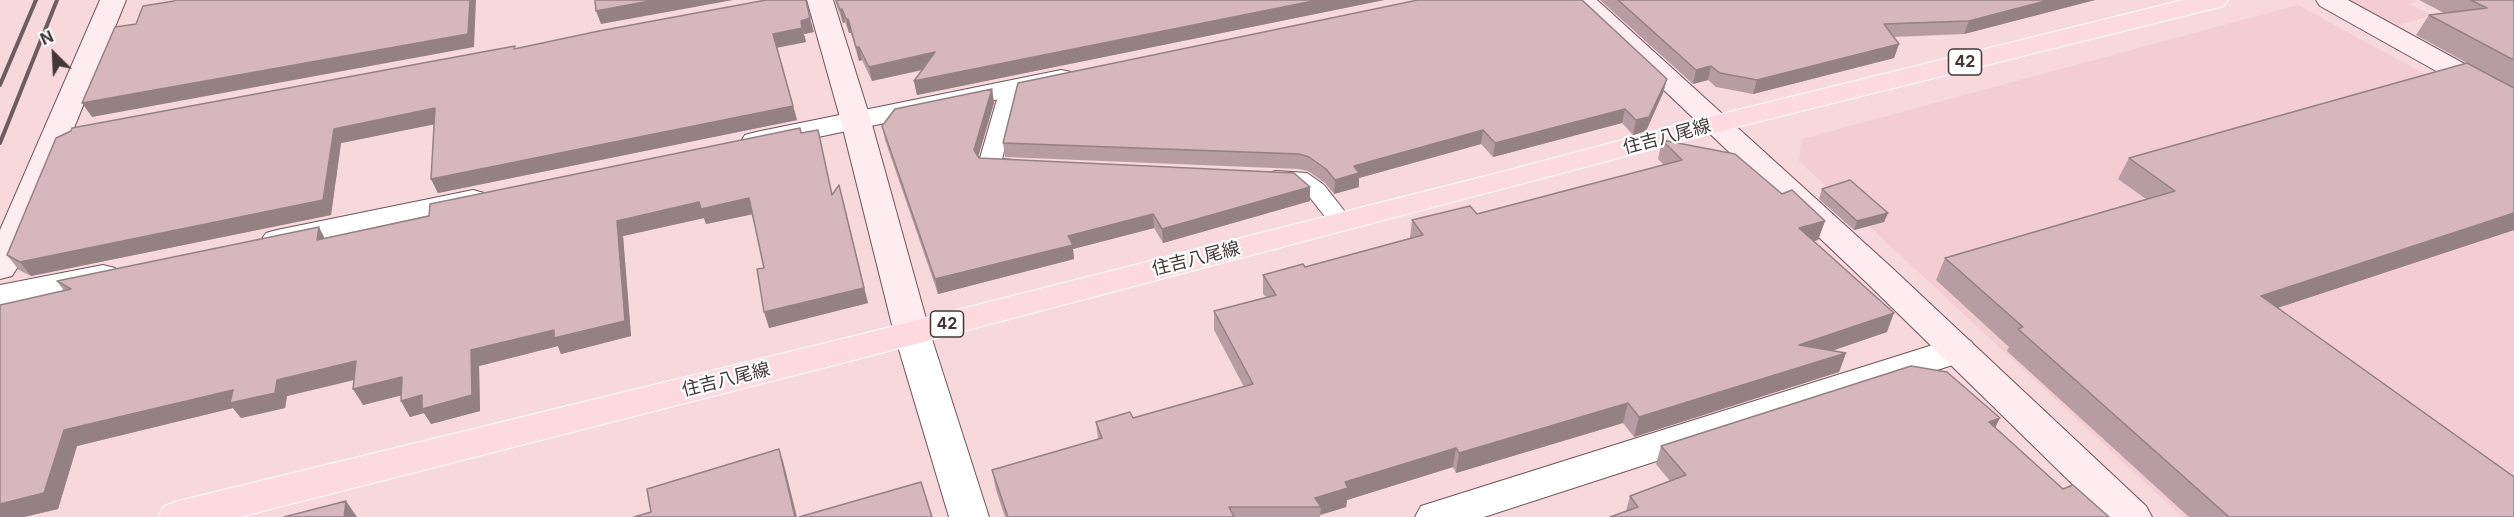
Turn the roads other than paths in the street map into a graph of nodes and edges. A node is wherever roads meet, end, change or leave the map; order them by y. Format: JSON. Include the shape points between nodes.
{"nodes":[{"id":1,"x":113,"y":0,"type":"edge"},
{"id":2,"x":820,"y":0,"type":"edge"},
{"id":3,"x":1582,"y":0,"type":"edge"},
{"id":4,"x":2215,"y":0,"type":"edge"},
{"id":5,"x":2329,"y":0,"type":"edge"},
{"id":6,"x":1092,"y":71,"type":"edge"},
{"id":7,"x":1010,"y":89,"type":"junction"},
{"id":8,"x":2514,"y":103,"type":"edge"},
{"id":9,"x":856,"y":121,"type":"junction"},
{"id":10,"x":1715,"y":124,"type":"junction"},
{"id":11,"x":727,"y":147,"type":"edge"},
{"id":12,"x":1037,"y":167,"type":"edge"},
{"id":13,"x":1251,"y":176,"type":"edge"},
{"id":14,"x":504,"y":193,"type":"edge"},
{"id":15,"x":1341,"y":222,"type":"junction"},
{"id":16,"x":246,"y":247,"type":"edge"},
{"id":17,"x":0,"y":268,"type":"edge"},
{"id":18,"x":129,"y":271,"type":"edge"},
{"id":19,"x":0,"y":297,"type":"edge"},
{"id":20,"x":912,"y":333,"type":"junction"},
{"id":21,"x":1958,"y":350,"type":"junction"},
{"id":22,"x":178,"y":517,"type":"edge"},
{"id":23,"x":969,"y":517,"type":"edge"},
{"id":24,"x":1435,"y":517,"type":"edge"},
{"id":25,"x":2132,"y":517,"type":"edge"}],
"edges":[{"from":1,"to":17,"type":"street","via":[[70,133]]},
{"from":2,"to":9,"type":"street"},
{"from":3,"to":10,"type":"street"},
{"from":4,"to":10,"type":"main road","name":"住吉八尾線","number":"42"},
{"from":5,"to":8,"type":"street"},
{"from":6,"to":7,"type":"street"},
{"from":7,"to":9,"type":"street"},
{"from":7,"to":12,"type":"lane","via":[[989,165]]},
{"from":9,"to":11,"type":"street"},
{"from":9,"to":20,"type":"street"},
{"from":10,"to":15,"type":"main road","name":"住吉八尾線","number":"42"},
{"from":10,"to":21,"type":"street"},
{"from":13,"to":15,"type":"lane","via":[[1299,178],[1316,190]]},
{"from":14,"to":16,"type":"street"},
{"from":15,"to":20,"type":"main road","name":"住吉八尾線","number":"42"},
{"from":18,"to":19,"type":"street"},
{"from":20,"to":22,"type":"main road","name":"住吉八尾線","number":"42"},
{"from":20,"to":23,"type":"street"},
{"from":21,"to":24,"type":"street"},
{"from":21,"to":25,"type":"street"}]}
